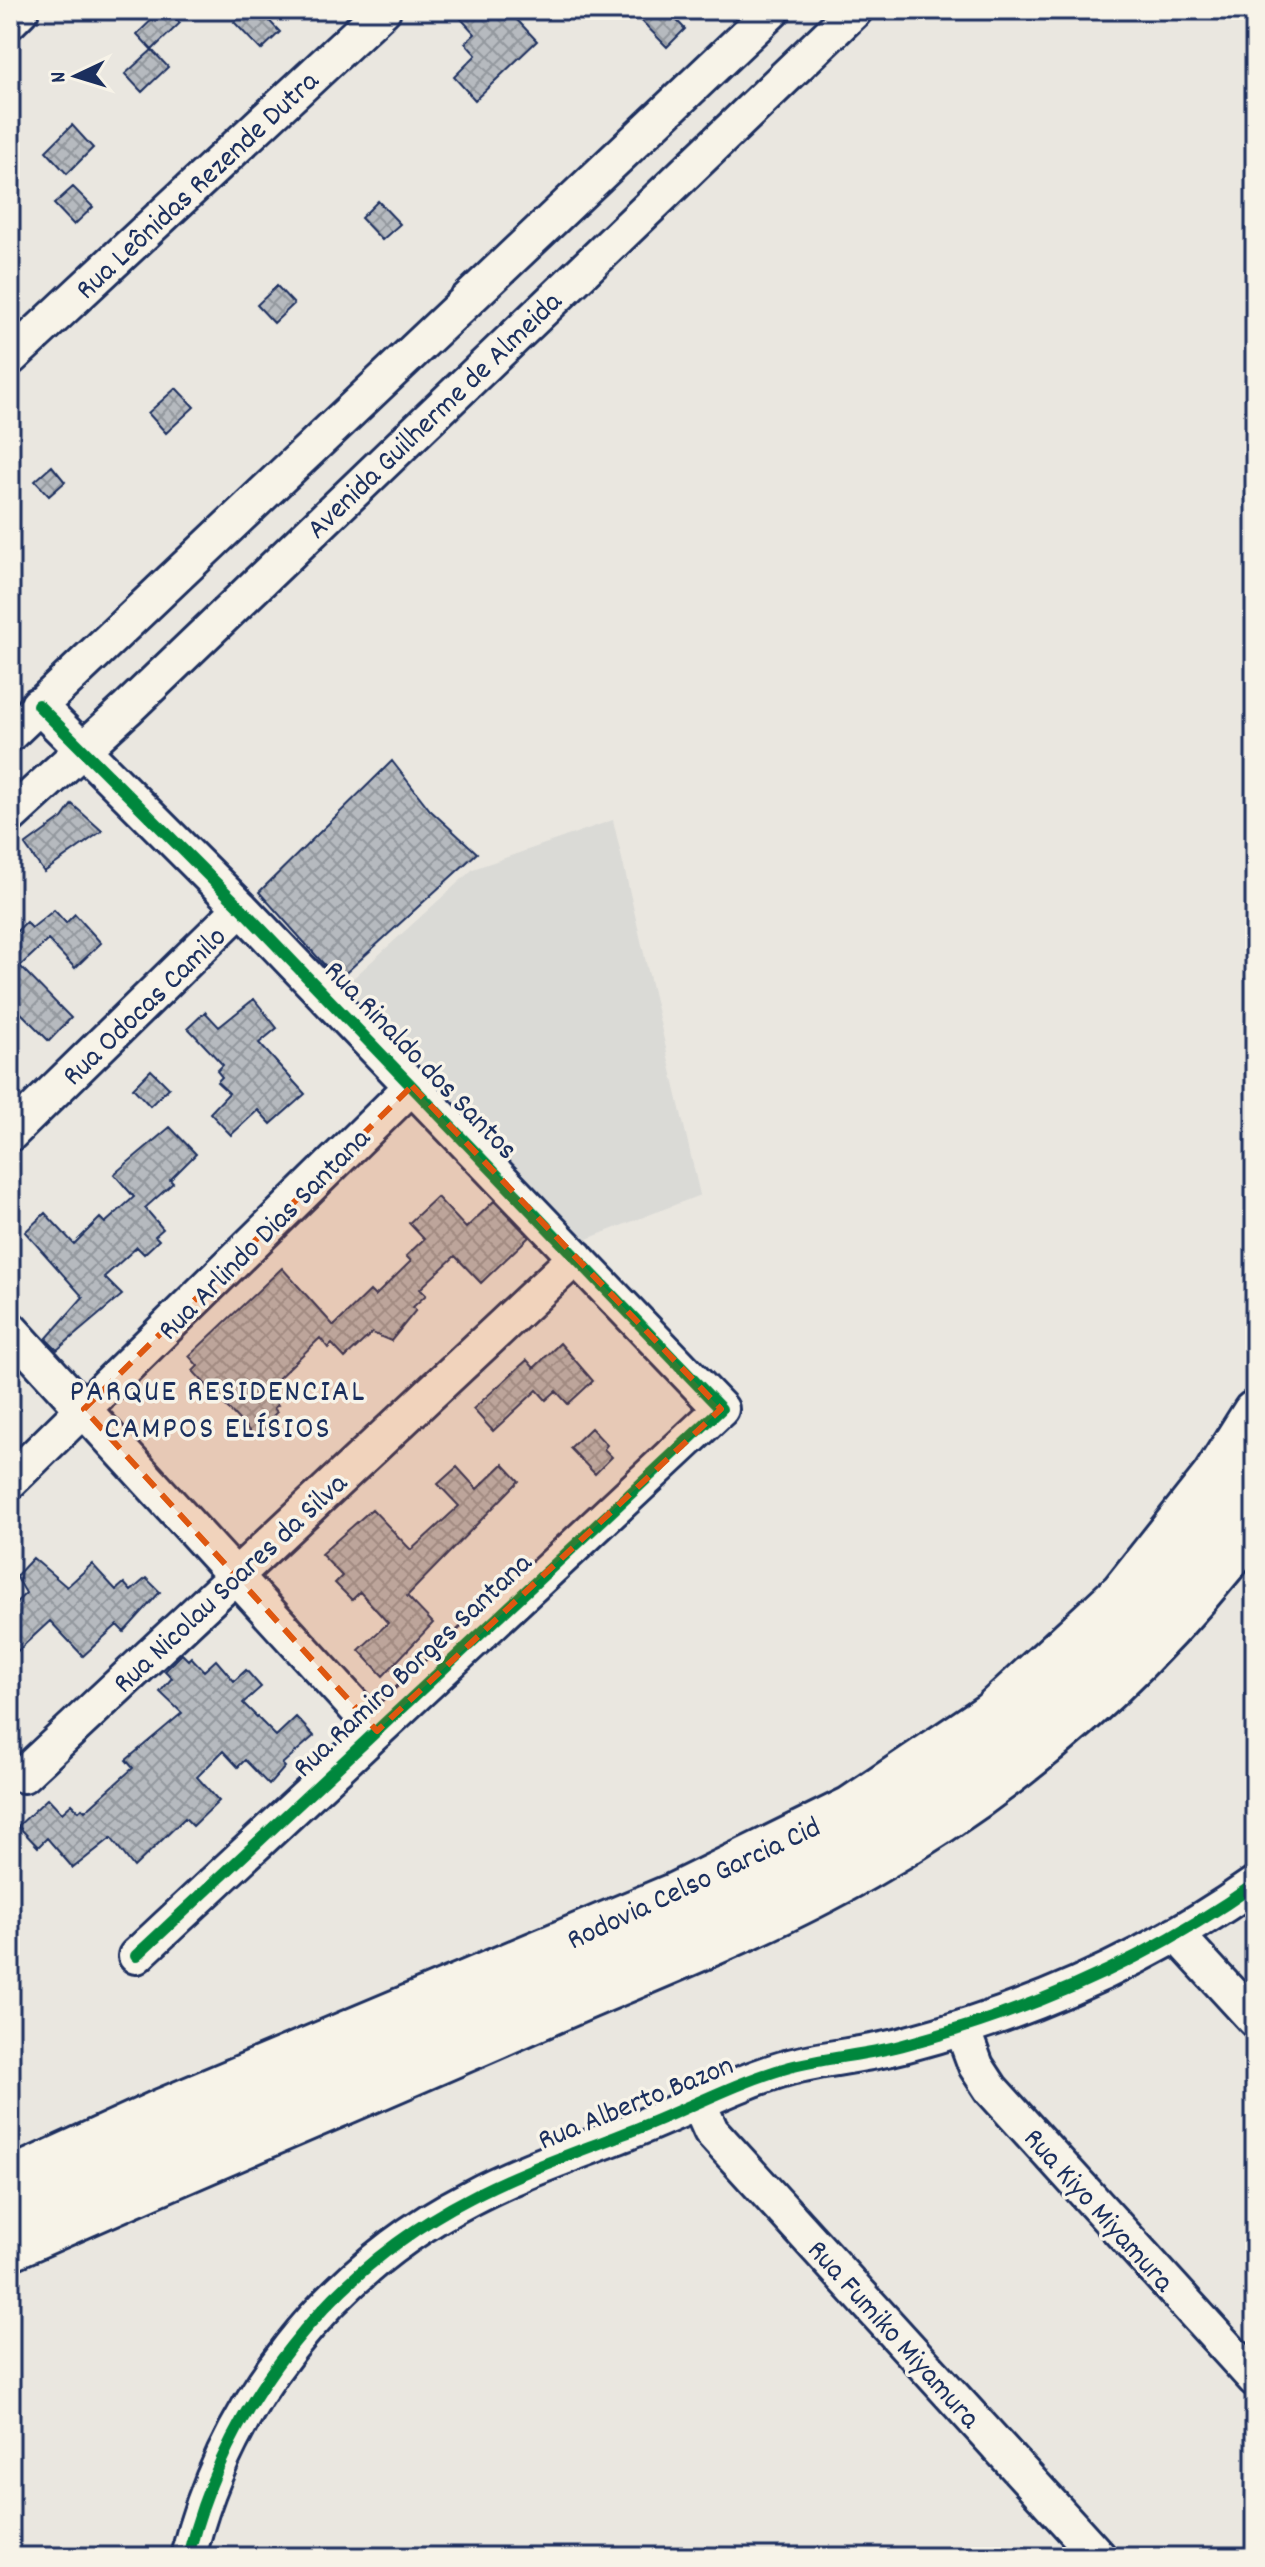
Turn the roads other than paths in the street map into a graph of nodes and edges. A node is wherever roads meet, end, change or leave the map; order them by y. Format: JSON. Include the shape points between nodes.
{"nodes":[{"id":1,"x":21,"y":10,"type":"edge"},
{"id":2,"x":383,"y":10,"type":"edge"},
{"id":3,"x":773,"y":10,"type":"edge"},
{"id":4,"x":855,"y":10,"type":"edge"},
{"id":5,"x":10,"y":21,"type":"edge"},
{"id":6,"x":10,"y":358,"type":"edge"},
{"id":7,"x":38,"y":705,"type":"junction"},
{"id":8,"x":10,"y":734,"type":"edge"},
{"id":9,"x":82,"y":749,"type":"junction"},
{"id":10,"x":10,"y":816,"type":"edge"},
{"id":11,"x":241,"y":908,"type":"junction"},
{"id":12,"x":412,"y":1086,"type":"junction"},
{"id":13,"x":10,"y":1134,"type":"edge"},
{"id":14,"x":576,"y":1257,"type":"junction"},
{"id":15,"x":10,"y":1329,"type":"edge"},
{"id":16,"x":84,"y":1409,"type":"junction"},
{"id":17,"x":721,"y":1409,"type":"joint"},
{"id":18,"x":1255,"y":1413,"type":"edge"},
{"id":19,"x":1255,"y":1480,"type":"edge"},
{"id":20,"x":10,"y":1481,"type":"edge"},
{"id":21,"x":1255,"y":1531,"type":"edge"},
{"id":22,"x":237,"y":1574,"type":"junction"},
{"id":23,"x":377,"y":1731,"type":"junction"},
{"id":24,"x":23,"y":1775,"type":"dead end"},
{"id":25,"x":1255,"y":1884,"type":"edge"},
{"id":26,"x":1176,"y":1934,"type":"junction"},
{"id":27,"x":136,"y":1956,"type":"dead end"},
{"id":28,"x":1255,"y":2020,"type":"edge"},
{"id":29,"x":962,"y":2028,"type":"junction"},
{"id":30,"x":699,"y":2104,"type":"junction"},
{"id":31,"x":10,"y":2181,"type":"edge"},
{"id":32,"x":10,"y":2223,"type":"edge"},
{"id":33,"x":10,"y":2253,"type":"edge"},
{"id":34,"x":1255,"y":2379,"type":"edge"},
{"id":35,"x":188,"y":2557,"type":"edge"},
{"id":36,"x":1099,"y":2557,"type":"edge"}],
"edges":[{"from":1,"to":5,"type":"street"},
{"from":2,"to":6,"type":"street","name":"Rua Leônidas Rezende Dutra"},
{"from":3,"to":7,"type":"street","name":"Avenida Guilherme de Almeida"},
{"from":4,"to":9,"type":"street","name":"Avenida Guilherme de Almeida"},
{"from":7,"to":8,"type":"street","name":"Avenida Guilherme de Almeida"},
{"from":7,"to":9,"type":"street","name":"Rua Rinaldo dos Santos"},
{"from":9,"to":10,"type":"street","name":"Avenida Guilherme de Almeida"},
{"from":9,"to":11,"type":"street","name":"Rua Rinaldo dos Santos"},
{"from":11,"to":12,"type":"street","name":"Rua Rinaldo dos Santos"},
{"from":11,"to":13,"type":"street","name":"Rua Odocas Camilo"},
{"from":12,"to":14,"type":"street","name":"Rua Rinaldo dos Santos"},
{"from":12,"to":16,"type":"street","name":"Rua Arlindo Dias Santana"},
{"from":14,"to":17,"type":"street","name":"Rua Rinaldo dos Santos"},
{"from":14,"to":22,"type":"street","name":"Rua Nicolau Soares da Silva"},
{"from":15,"to":16,"type":"street"},
{"from":16,"to":20,"type":"street","name":"Rua Arlindo Dias Santana"},
{"from":16,"to":22,"type":"street"},
{"from":17,"to":23,"type":"street","name":"Rua Ramiro Borges Santana"},
{"from":18,"to":31,"type":"highway","name":"Rodovia Celso Garcia Cid","via":[[1214,1478],[1123,1593],[992,1714],[851,1809],[676,1895]]},
{"from":19,"to":32,"type":"highway","name":"Rodovia Celso Garcia Cid","via":[[1216,1540],[1125,1642],[1010,1744],[849,1852],[697,1927]]},
{"from":21,"to":33,"type":"street","via":[[1187,1616],[1092,1711],[983,1799],[865,1874]]},
{"from":22,"to":23,"type":"street"},
{"from":22,"to":24,"type":"street","name":"Rua Nicolau Soares da Silva"},
{"from":23,"to":27,"type":"street","name":"Rua Ramiro Borges Santana"},
{"from":25,"to":26,"type":"street","name":"Rua Alberto Bazon"},
{"from":26,"to":28,"type":"street"},
{"from":26,"to":29,"type":"street","name":"Rua Alberto Bazon","via":[[1077,1984]]},
{"from":29,"to":30,"type":"street","name":"Rua Alberto Bazon","via":[[789,2068]]},
{"from":29,"to":34,"type":"street","name":"Rua Kiyo Miyamura","via":[[991,2089]]},
{"from":30,"to":35,"type":"street","name":"Rua Alberto Bazon","via":[[470,2198],[360,2273],[298,2337],[247,2410],[207,2493]]},
{"from":30,"to":36,"type":"street","name":"Rua Fumiko Miyamura","via":[[711,2131]]}]}
